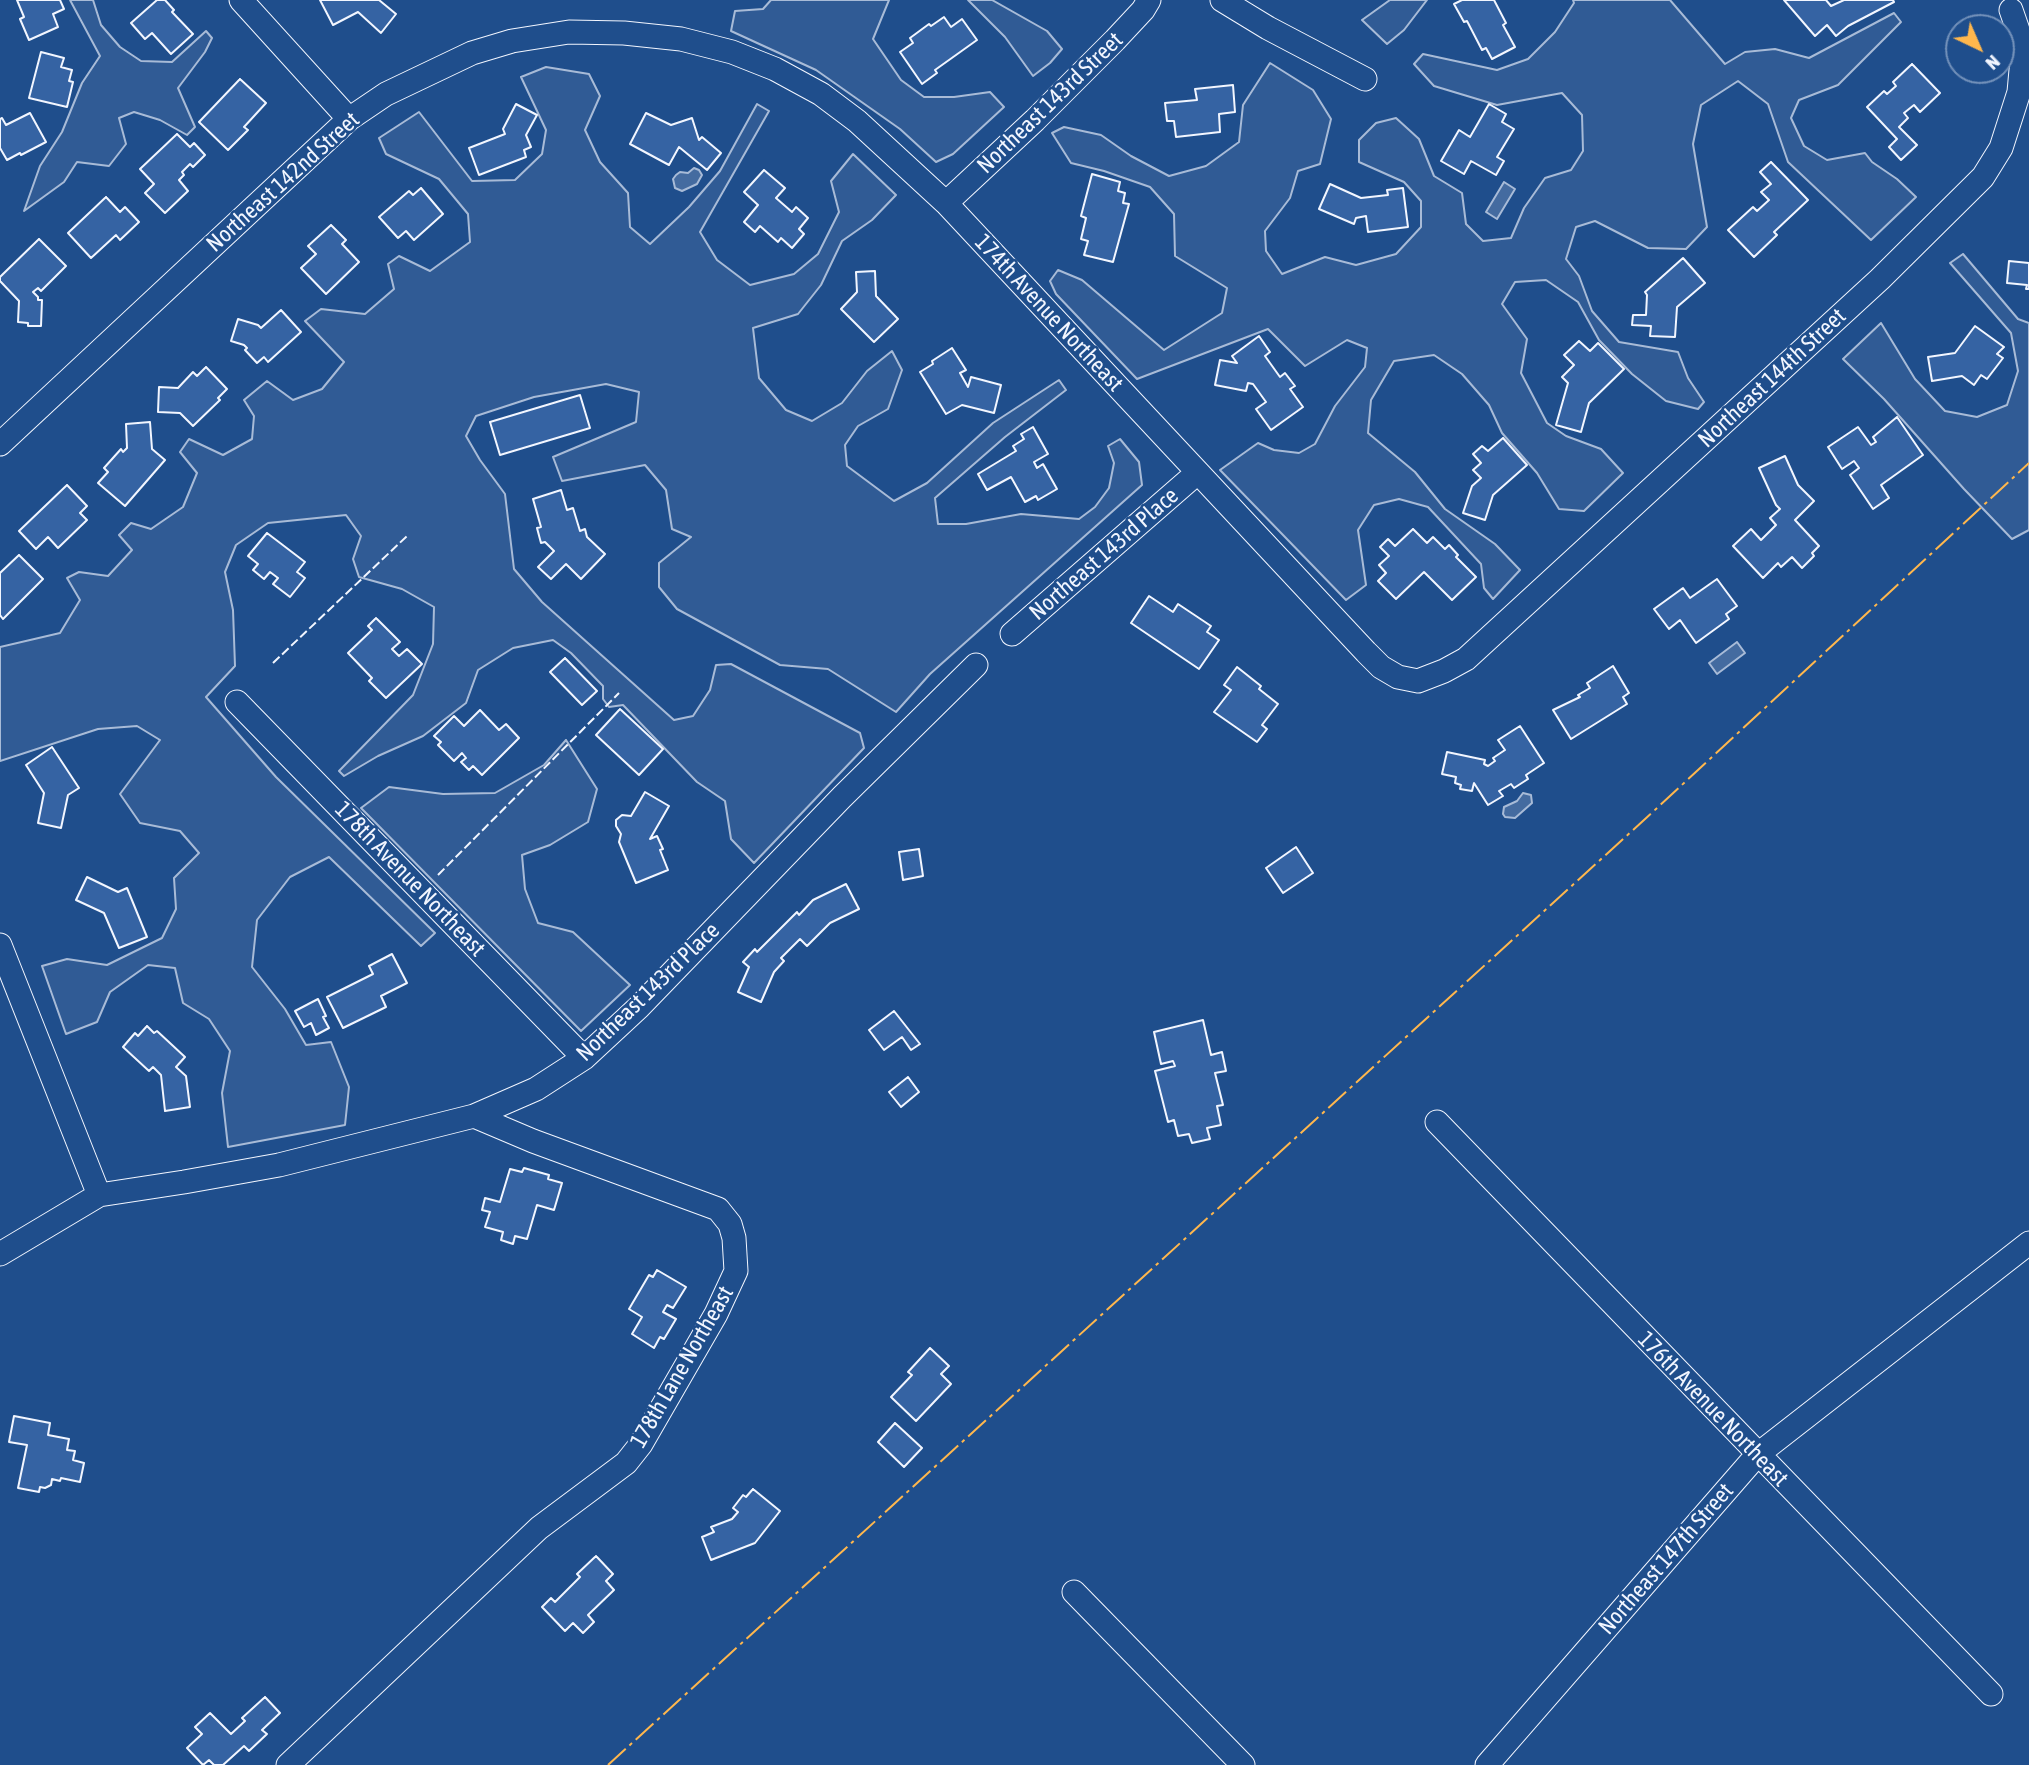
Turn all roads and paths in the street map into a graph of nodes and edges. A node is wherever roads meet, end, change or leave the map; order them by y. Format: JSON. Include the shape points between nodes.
{"nodes":[{"id":1,"x":241,"y":0,"type":"edge"},
{"id":2,"x":1149,"y":0,"type":"edge"},
{"id":3,"x":1222,"y":0,"type":"edge"},
{"id":4,"x":2016,"y":8,"type":"edge"},
{"id":5,"x":624,"y":33,"type":"joint"},
{"id":6,"x":1365,"y":79,"type":"dead end"},
{"id":7,"x":349,"y":119,"type":"junction"},
{"id":8,"x":946,"y":203,"type":"junction"},
{"id":9,"x":0,"y":444,"type":"edge"},
{"id":10,"x":1197,"y":473,"type":"junction"},
{"id":11,"x":1012,"y":634,"type":"dead end"},
{"id":12,"x":976,"y":665,"type":"dead end"},
{"id":13,"x":1418,"y":681,"type":"joint"},
{"id":14,"x":237,"y":702,"type":"dead end"},
{"id":15,"x":0,"y":945,"type":"edge"},
{"id":16,"x":584,"y":1058,"type":"junction"},
{"id":17,"x":474,"y":1116,"type":"junction"},
{"id":18,"x":1437,"y":1122,"type":"dead end"},
{"id":19,"x":99,"y":1195,"type":"junction"},
{"id":20,"x":2029,"y":1243,"type":"edge"},
{"id":21,"x":0,"y":1254,"type":"edge"},
{"id":22,"x":1757,"y":1455,"type":"junction"},
{"id":23,"x":1074,"y":1592,"type":"dead end"},
{"id":24,"x":1991,"y":1694,"type":"dead end"},
{"id":25,"x":288,"y":1765,"type":"edge"},
{"id":26,"x":1243,"y":1765,"type":"edge"},
{"id":27,"x":1487,"y":1765,"type":"edge"}],
"edges":[{"from":1,"to":7,"type":"street"},
{"from":2,"to":8,"type":"street","name":"Northeast 143rd Street","via":[[1115,40]]},
{"from":3,"to":6,"type":"street"},
{"from":4,"to":13,"type":"street","name":"Northeast 144th Street","via":[[2022,58],[2019,92],[2001,149],[1983,177],[1880,279],[1466,659]]},
{"from":5,"to":7,"type":"street","name":"Northeast 142nd Street","via":[[569,32],[472,53],[386,94]]},
{"from":5,"to":8,"type":"street","name":"174th Avenue Northeast","via":[[681,38],[787,75],[857,121]]},
{"from":7,"to":9,"type":"street","name":"Northeast 142nd Street"},
{"from":8,"to":10,"type":"street","name":"174th Avenue Northeast"},
{"from":10,"to":11,"type":"street","name":"Northeast 143rd Place"},
{"from":10,"to":13,"type":"street","name":"174th Avenue Northeast","via":[[1381,667]]},
{"from":12,"to":16,"type":"street","name":"Northeast 143rd Place"},
{"from":14,"to":16,"type":"street","name":"178th Avenue Northeast"},
{"from":15,"to":19,"type":"street"},
{"from":16,"to":17,"type":"street","name":"Northeast 143rd Place","via":[[536,1089]]},
{"from":17,"to":19,"type":"street","name":"Northeast 143rd Place","via":[[279,1165]]},
{"from":17,"to":25,"type":"street","name":"178th Lane Northeast","via":[[718,1209],[734,1237],[736,1271],[709,1326],[626,1463],[540,1528]]},
{"from":18,"to":22,"type":"street","name":"176th Avenue Northeast"},
{"from":19,"to":21,"type":"street","name":"Northeast 143rd Place"},
{"from":20,"to":22,"type":"street","name":"Northeast 147th Street"},
{"from":22,"to":24,"type":"street","name":"176th Avenue Northeast"},
{"from":22,"to":27,"type":"street","name":"Northeast 147th Street"},
{"from":23,"to":26,"type":"street"}]}
